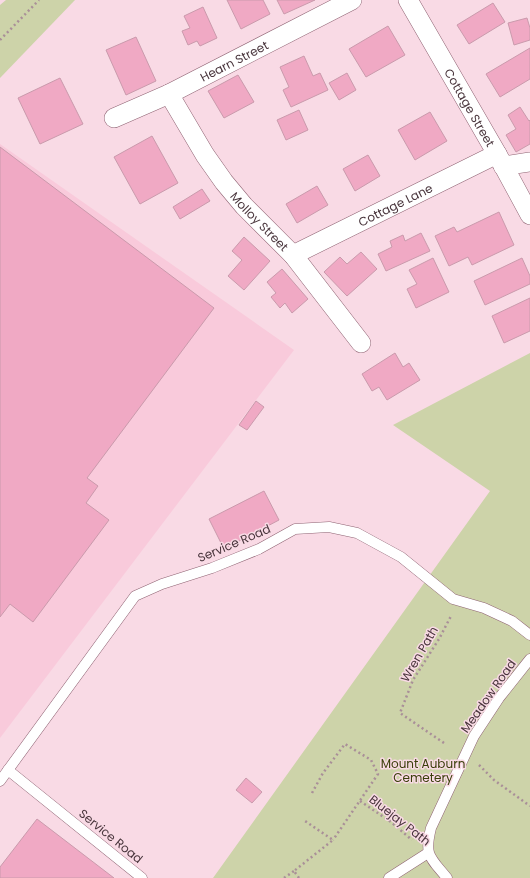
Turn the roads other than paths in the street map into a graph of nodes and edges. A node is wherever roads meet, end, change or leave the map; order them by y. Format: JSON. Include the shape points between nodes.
{"nodes":[{"id":1,"x":352,"y":0,"type":"edge"},
{"id":2,"x":408,"y":0,"type":"edge"},
{"id":3,"x":169,"y":94,"type":"junction"},
{"id":4,"x":114,"y":118,"type":"dead end"},
{"id":5,"x":500,"y":160,"type":"junction"},
{"id":6,"x":530,"y":162,"type":"edge"},
{"id":7,"x":530,"y":215,"type":"edge"},
{"id":8,"x":293,"y":255,"type":"junction"},
{"id":9,"x":361,"y":343,"type":"dead end"},
{"id":10,"x":530,"y":635,"type":"edge"},
{"id":11,"x":530,"y":658,"type":"edge"},
{"id":12,"x":8,"y":770,"type":"junction"},
{"id":13,"x":0,"y":781,"type":"edge"},
{"id":14,"x":428,"y":853,"type":"junction"},
{"id":15,"x":142,"y":878,"type":"edge"},
{"id":16,"x":388,"y":878,"type":"edge"},
{"id":17,"x":447,"y":878,"type":"edge"}],
"edges":[{"from":1,"to":3,"type":"street","name":"Hearn Street"},
{"from":2,"to":5,"type":"street","name":"Cottage Street"},
{"from":3,"to":4,"type":"street","name":"Hearn Street"},
{"from":3,"to":8,"type":"street","name":"Molloy Street","via":[[205,156],[224,182]]},
{"from":5,"to":6,"type":"street","name":"Cottage Lane"},
{"from":5,"to":7,"type":"street","name":"Cottage Street"},
{"from":5,"to":8,"type":"street","name":"Cottage Lane"},
{"from":8,"to":9,"type":"street","name":"Molloy Street"},
{"from":10,"to":12,"type":"lane","name":"Service Road","via":[[512,621],[484,608],[453,599],[401,557],[357,533],[329,527],[295,529],[259,549],[135,596]]},
{"from":11,"to":14,"type":"lane","name":"Meadow Road","via":[[499,698],[465,753],[431,828]]},
{"from":12,"to":13,"type":"lane","name":"Service Road"},
{"from":12,"to":15,"type":"lane","name":"Service Road"},
{"from":14,"to":16,"type":"lane"},
{"from":14,"to":17,"type":"lane"}]}
